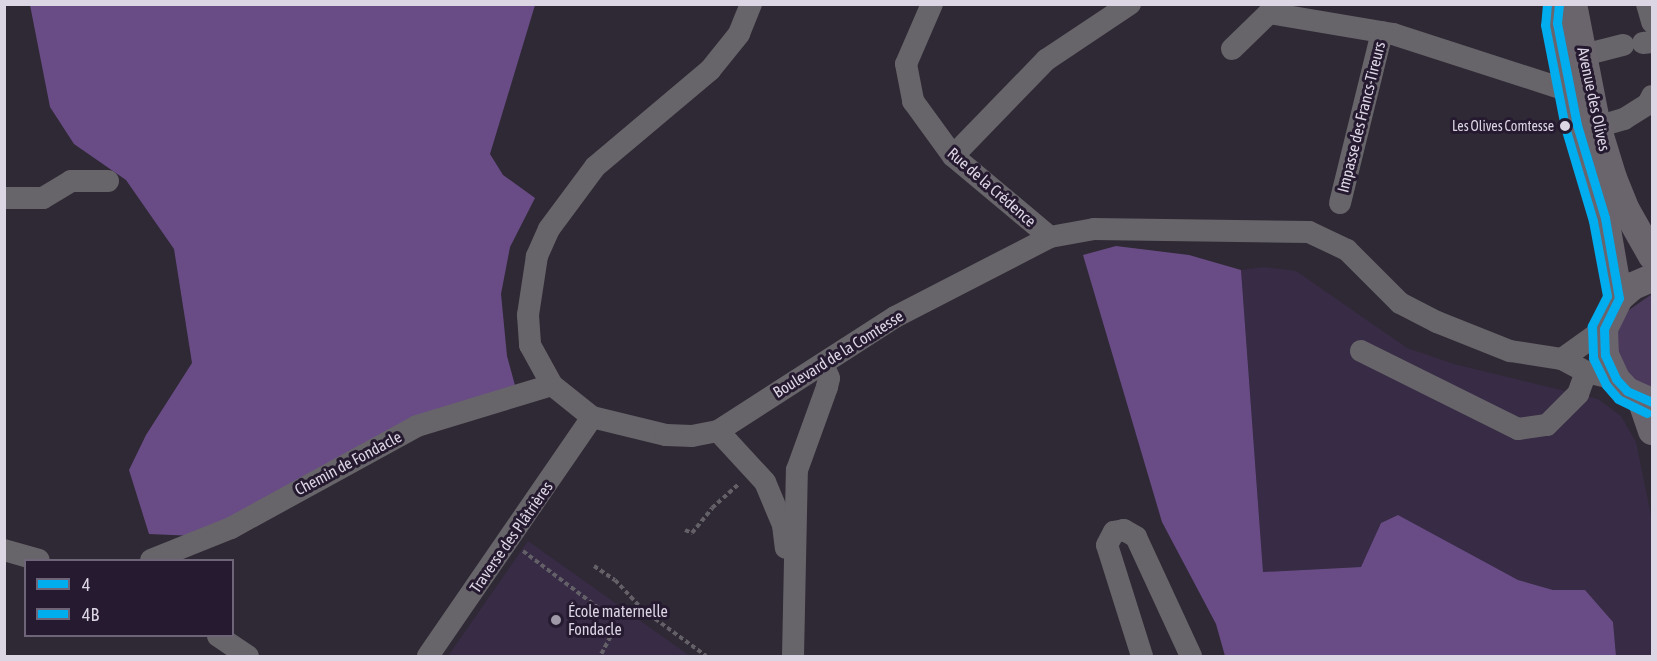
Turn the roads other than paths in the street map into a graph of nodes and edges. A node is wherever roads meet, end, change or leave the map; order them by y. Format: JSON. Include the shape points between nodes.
{"nodes":[{"id":1,"x":751,"y":4,"type":"edge"},
{"id":2,"x":932,"y":4,"type":"edge"},
{"id":3,"x":1130,"y":4,"type":"edge"},
{"id":4,"x":1559,"y":4,"type":"edge"},
{"id":5,"x":1573,"y":4,"type":"edge"},
{"id":6,"x":1647,"y":4,"type":"edge"},
{"id":7,"x":1653,"y":22,"type":"edge"},
{"id":8,"x":1382,"y":32,"type":"junction"},
{"id":9,"x":1639,"y":44,"type":"edge"},
{"id":10,"x":1232,"y":49,"type":"dead end"},
{"id":11,"x":1574,"y":58,"type":"junction"},
{"id":12,"x":1570,"y":91,"type":"junction"},
{"id":13,"x":1652,"y":96,"type":"edge"},
{"id":14,"x":1588,"y":129,"type":"junction"},
{"id":15,"x":953,"y":156,"type":"junction"},
{"id":16,"x":108,"y":182,"type":"dead end"},
{"id":17,"x":4,"y":198,"type":"edge"},
{"id":18,"x":1340,"y":203,"type":"dead end"},
{"id":19,"x":1050,"y":237,"type":"junction"},
{"id":20,"x":1653,"y":256,"type":"edge"},
{"id":21,"x":1653,"y":278,"type":"edge"},
{"id":22,"x":1619,"y":298,"type":"junction"},
{"id":23,"x":1604,"y":328,"type":"junction"},
{"id":24,"x":1361,"y":351,"type":"dead end"},
{"id":25,"x":1562,"y":359,"type":"junction"},
{"id":26,"x":823,"y":364,"type":"junction"},
{"id":27,"x":1586,"y":372,"type":"junction"},
{"id":28,"x":1616,"y":379,"type":"junction"},
{"id":29,"x":552,"y":385,"type":"junction"},
{"id":30,"x":1647,"y":401,"type":"edge"},
{"id":31,"x":592,"y":417,"type":"junction"},
{"id":32,"x":718,"y":430,"type":"junction"},
{"id":33,"x":1653,"y":431,"type":"edge"},
{"id":34,"x":4,"y":550,"type":"edge"},
{"id":35,"x":33,"y":559,"type":"edge"},
{"id":36,"x":156,"y":559,"type":"edge"},
{"id":37,"x":794,"y":600,"type":"junction"},
{"id":38,"x":219,"y":637,"type":"edge"},
{"id":39,"x":248,"y":657,"type":"edge"},
{"id":40,"x":428,"y":657,"type":"edge"},
{"id":41,"x":793,"y":657,"type":"edge"},
{"id":42,"x":1142,"y":657,"type":"edge"},
{"id":43,"x":1191,"y":657,"type":"edge"}],
"edges":[{"from":1,"to":29,"type":"street","name":"Boulevard de la Comtesse","via":[[739,34],[710,70],[595,167],[549,230],[537,256],[528,315],[531,345]]},
{"from":2,"to":15,"type":"street","name":"Rue de la Crédence","via":[[906,64],[907,86],[913,101]]},
{"from":3,"to":15,"type":"street","via":[[1046,60]]},
{"from":4,"to":11,"type":"main road","name":"Avenue des Olives","via":[[1557,24]]},
{"from":5,"to":11,"type":"main road","name":"Avenue des Olives"},
{"from":6,"to":7,"type":"street"},
{"from":8,"to":10,"type":"street","name":"Impasse des Francs-Tireurs","via":[[1269,13]]},
{"from":8,"to":12,"type":"street","name":"Impasse des Francs-Tireurs"},
{"from":8,"to":18,"type":"street","name":"Impasse des Francs-Tireurs"},
{"from":9,"to":11,"type":"street"},
{"from":11,"to":12,"type":"main road","name":"Avenue des Olives"},
{"from":11,"to":14,"type":"main road","name":"Avenue des Olives"},
{"from":12,"to":14,"type":"main road","name":"Avenue des Olives"},
{"from":13,"to":14,"type":"street","via":[[1648,104],[1624,119]]},
{"from":14,"to":20,"type":"main road","name":"Avenue des Olives","via":[[1626,210]]},
{"from":14,"to":22,"type":"main road","name":"Avenue des Olives"},
{"from":15,"to":19,"type":"street","name":"Rue de la Crédence"},
{"from":16,"to":17,"type":"street","via":[[71,181],[43,198]]},
{"from":19,"to":25,"type":"street","name":"Boulevard de la Comtesse","via":[[1125,229],[1310,232],[1347,250],[1400,303],[1437,322],[1510,351]]},
{"from":19,"to":26,"type":"street","name":"Boulevard de la Comtesse","via":[[895,317]]},
{"from":21,"to":22,"type":"main road","via":[[1633,286]]},
{"from":22,"to":23,"type":"main road"},
{"from":23,"to":25,"type":"street"},
{"from":23,"to":28,"type":"main road","via":[[1605,355]]},
{"from":24,"to":27,"type":"street","via":[[1518,429],[1548,425],[1578,394]]},
{"from":25,"to":27,"type":"street","name":"Boulevard de la Comtesse"},
{"from":26,"to":32,"type":"street","name":"Boulevard de la Comtesse"},
{"from":26,"to":37,"type":"street","via":[[829,378],[827,387],[797,470]]},
{"from":27,"to":28,"type":"street","name":"Boulevard de la Comtesse"},
{"from":28,"to":30,"type":"main road"},
{"from":29,"to":31,"type":"street","name":"Boulevard de la Comtesse"},
{"from":29,"to":36,"type":"street","name":"Chemin de Fondacle","via":[[417,426],[231,528]]},
{"from":30,"to":33,"type":"main road"},
{"from":31,"to":32,"type":"street","name":"Boulevard de la Comtesse","via":[[666,435],[692,436]]},
{"from":31,"to":40,"type":"street","name":"Traverse des Plâtrières"},
{"from":32,"to":37,"type":"street","via":[[765,482],[783,525]]},
{"from":34,"to":35,"type":"street"},
{"from":37,"to":41,"type":"street"},
{"from":38,"to":39,"type":"street"},
{"from":42,"to":43,"type":"street","via":[[1107,545],[1114,532],[1124,530],[1136,537]]}]}
